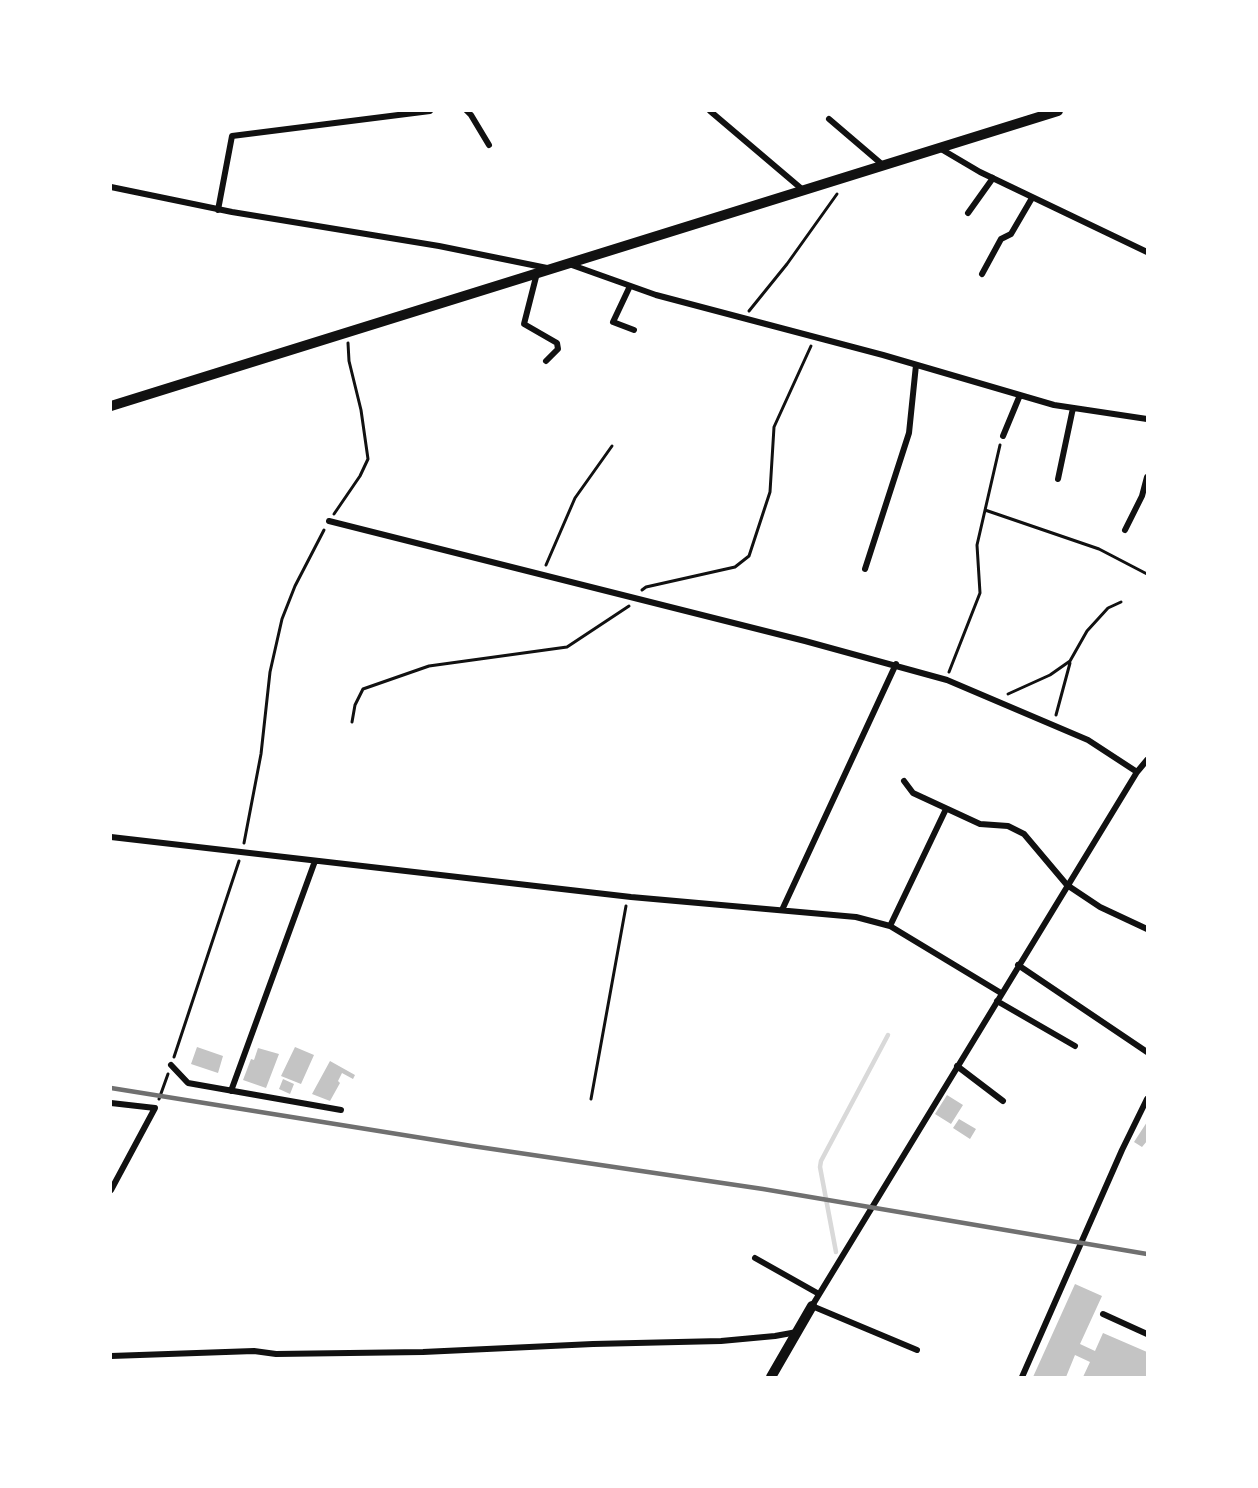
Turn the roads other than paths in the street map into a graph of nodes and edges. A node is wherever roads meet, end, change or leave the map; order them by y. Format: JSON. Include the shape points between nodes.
{"nodes":[{"id":1,"x":429,"y":111,"type":"edge"},
{"id":2,"x":467,"y":111,"type":"edge"},
{"id":3,"x":710,"y":111,"type":"edge"},
{"id":4,"x":1058,"y":111,"type":"edge"},
{"id":5,"x":829,"y":118,"type":"dead end"},
{"id":6,"x":489,"y":145,"type":"dead end"},
{"id":7,"x":941,"y":149,"type":"junction"},
{"id":8,"x":885,"y":166,"type":"junction"},
{"id":9,"x":993,"y":178,"type":"junction"},
{"id":10,"x":111,"y":187,"type":"edge"},
{"id":11,"x":804,"y":191,"type":"junction"},
{"id":12,"x":1032,"y":198,"type":"junction"},
{"id":13,"x":218,"y":210,"type":"junction"},
{"id":14,"x":968,"y":213,"type":"dead end"},
{"id":15,"x":1147,"y":252,"type":"edge"},
{"id":16,"x":568,"y":264,"type":"junction"},
{"id":17,"x":551,"y":268,"type":"junction"},
{"id":18,"x":537,"y":273,"type":"junction"},
{"id":19,"x":982,"y":274,"type":"dead end"},
{"id":20,"x":630,"y":286,"type":"junction"},
{"id":21,"x":634,"y":330,"type":"dead end"},
{"id":22,"x":546,"y":361,"type":"dead end"},
{"id":23,"x":916,"y":364,"type":"junction"},
{"id":24,"x":1020,"y":395,"type":"junction"},
{"id":25,"x":111,"y":406,"type":"edge"},
{"id":26,"x":1072,"y":408,"type":"junction"},
{"id":27,"x":1147,"y":419,"type":"edge"},
{"id":28,"x":1003,"y":436,"type":"road end"},
{"id":29,"x":1147,"y":477,"type":"edge"},
{"id":30,"x":1058,"y":479,"type":"dead end"},
{"id":31,"x":329,"y":521,"type":"road end"},
{"id":32,"x":1125,"y":530,"type":"dead end"},
{"id":33,"x":865,"y":569,"type":"dead end"},
{"id":34,"x":896,"y":664,"type":"junction"},
{"id":35,"x":1147,"y":760,"type":"edge"},
{"id":36,"x":1137,"y":772,"type":"junction"},
{"id":37,"x":904,"y":781,"type":"dead end"},
{"id":38,"x":946,"y":809,"type":"junction"},
{"id":39,"x":111,"y":837,"type":"edge"},
{"id":40,"x":315,"y":861,"type":"junction"},
{"id":41,"x":1067,"y":885,"type":"junction"},
{"id":42,"x":782,"y":910,"type":"junction"},
{"id":43,"x":891,"y":926,"type":"junction"},
{"id":44,"x":1147,"y":929,"type":"edge"},
{"id":45,"x":1018,"y":965,"type":"junction"},
{"id":46,"x":1001,"y":993,"type":"junction"},
{"id":47,"x":997,"y":1000,"type":"junction"},
{"id":48,"x":1075,"y":1046,"type":"dead end"},
{"id":49,"x":1147,"y":1052,"type":"edge"},
{"id":50,"x":171,"y":1065,"type":"road end"},
{"id":51,"x":957,"y":1066,"type":"junction"},
{"id":52,"x":231,"y":1091,"type":"junction"},
{"id":53,"x":1147,"y":1099,"type":"edge"},
{"id":54,"x":1003,"y":1101,"type":"dead end"},
{"id":55,"x":111,"y":1103,"type":"edge"},
{"id":56,"x":341,"y":1110,"type":"dead end"},
{"id":57,"x":111,"y":1190,"type":"edge"},
{"id":58,"x":755,"y":1258,"type":"dead end"},
{"id":59,"x":819,"y":1294,"type":"junction"},
{"id":60,"x":812,"y":1306,"type":"junction"},
{"id":61,"x":1102,"y":1314,"type":"dead end"},
{"id":62,"x":797,"y":1332,"type":"junction"},
{"id":63,"x":1147,"y":1334,"type":"edge"},
{"id":64,"x":917,"y":1350,"type":"dead end"},
{"id":65,"x":111,"y":1356,"type":"edge"},
{"id":66,"x":771,"y":1377,"type":"edge"},
{"id":67,"x":1022,"y":1377,"type":"edge"}],
"edges":[{"from":1,"to":13,"type":"street","via":[[232,136]]},
{"from":2,"to":6,"type":"street"},
{"from":3,"to":11,"type":"street"},
{"from":4,"to":7,"type":"street"},
{"from":5,"to":8,"type":"street"},
{"from":7,"to":8,"type":"street"},
{"from":7,"to":9,"type":"street"},
{"from":8,"to":11,"type":"street"},
{"from":9,"to":12,"type":"street"},
{"from":9,"to":14,"type":"street"},
{"from":10,"to":13,"type":"street"},
{"from":11,"to":16,"type":"street"},
{"from":12,"to":15,"type":"street"},
{"from":12,"to":19,"type":"street","via":[[1011,234],[1001,239]]},
{"from":13,"to":17,"type":"street"},
{"from":16,"to":17,"type":"street"},
{"from":16,"to":20,"type":"street"},
{"from":17,"to":18,"type":"street"},
{"from":18,"to":22,"type":"street","via":[[524,324],[557,343],[558,349]]},
{"from":18,"to":25,"type":"street"},
{"from":20,"to":21,"type":"street","via":[[613,322]]},
{"from":20,"to":23,"type":"street"},
{"from":23,"to":24,"type":"street"},
{"from":23,"to":33,"type":"street","via":[[909,433]]},
{"from":24,"to":26,"type":"street"},
{"from":24,"to":28,"type":"street"},
{"from":26,"to":27,"type":"street"},
{"from":26,"to":30,"type":"street"},
{"from":29,"to":32,"type":"street"},
{"from":31,"to":34,"type":"street"},
{"from":34,"to":36,"type":"street","via":[[947,680],[1053,724],[1088,740]]},
{"from":34,"to":42,"type":"street"},
{"from":35,"to":36,"type":"street"},
{"from":36,"to":41,"type":"street"},
{"from":37,"to":38,"type":"street","via":[[913,793]]},
{"from":38,"to":41,"type":"street","via":[[980,824],[1008,826],[1024,834]]},
{"from":38,"to":43,"type":"street"},
{"from":39,"to":40,"type":"street"},
{"from":40,"to":42,"type":"street","via":[[628,897]]},
{"from":40,"to":52,"type":"street"},
{"from":41,"to":44,"type":"street","via":[[1100,908]]},
{"from":41,"to":45,"type":"street"},
{"from":42,"to":43,"type":"street","via":[[856,916]]},
{"from":43,"to":46,"type":"street"},
{"from":45,"to":46,"type":"street"},
{"from":45,"to":49,"type":"street"},
{"from":46,"to":47,"type":"street"},
{"from":47,"to":48,"type":"street"},
{"from":47,"to":51,"type":"street"},
{"from":50,"to":52,"type":"street","via":[[188,1083]]},
{"from":51,"to":54,"type":"street"},
{"from":51,"to":59,"type":"street"},
{"from":52,"to":56,"type":"street"},
{"from":53,"to":67,"type":"street"},
{"from":55,"to":57,"type":"street","via":[[155,1108]]},
{"from":58,"to":59,"type":"street"},
{"from":59,"to":60,"type":"street"},
{"from":60,"to":62,"type":"street"},
{"from":60,"to":64,"type":"street"},
{"from":61,"to":63,"type":"street"},
{"from":62,"to":65,"type":"street","via":[[721,1341],[423,1352],[255,1351]]},
{"from":62,"to":66,"type":"street"}]}
